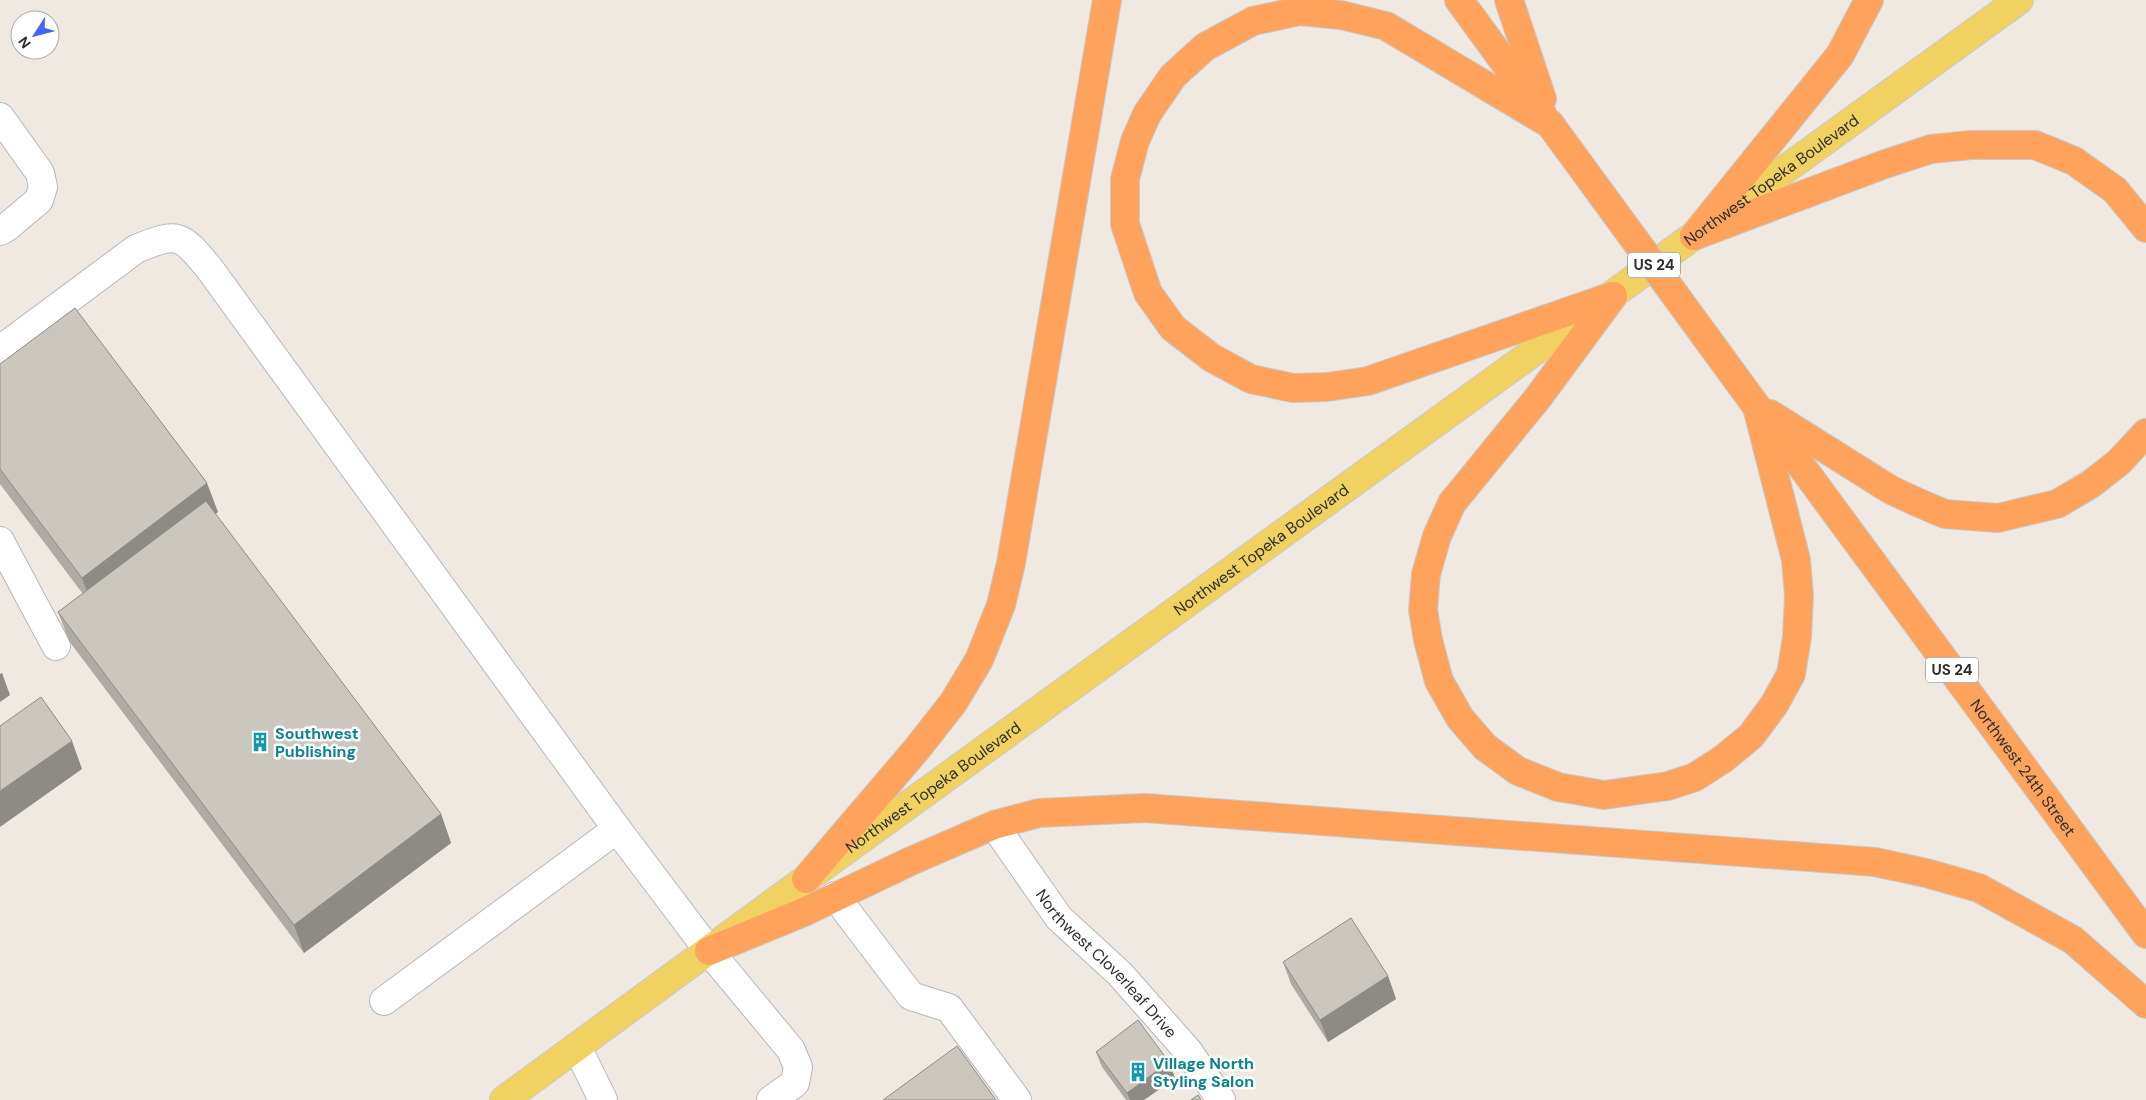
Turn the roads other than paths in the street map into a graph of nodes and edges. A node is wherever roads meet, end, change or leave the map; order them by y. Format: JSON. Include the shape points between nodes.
{"nodes":[{"id":1,"x":1107,"y":0,"type":"edge"},
{"id":2,"x":1458,"y":0,"type":"edge"},
{"id":3,"x":1510,"y":0,"type":"edge"},
{"id":4,"x":1869,"y":0,"type":"edge"},
{"id":5,"x":2019,"y":0,"type":"edge"},
{"id":6,"x":0,"y":117,"type":"edge"},
{"id":7,"x":1550,"y":124,"type":"junction"},
{"id":8,"x":2146,"y":228,"type":"edge"},
{"id":9,"x":0,"y":231,"type":"edge"},
{"id":10,"x":1694,"y":236,"type":"junction"},
{"id":11,"x":1613,"y":296,"type":"junction"},
{"id":12,"x":0,"y":350,"type":"edge"},
{"id":13,"x":1757,"y":406,"type":"junction"},
{"id":14,"x":2146,"y":433,"type":"edge"},
{"id":15,"x":0,"y":541,"type":"edge"},
{"id":16,"x":56,"y":646,"type":"dead end"},
{"id":17,"x":994,"y":825,"type":"junction"},
{"id":18,"x":617,"y":829,"type":"junction"},
{"id":19,"x":806,"y":879,"type":"junction"},
{"id":20,"x":835,"y":896,"type":"junction"},
{"id":21,"x":2146,"y":934,"type":"edge"},
{"id":22,"x":709,"y":951,"type":"junction"},
{"id":23,"x":384,"y":1001,"type":"dead end"},
{"id":24,"x":2146,"y":1004,"type":"edge"},
{"id":25,"x":577,"y":1047,"type":"junction"},
{"id":26,"x":504,"y":1100,"type":"edge"},
{"id":27,"x":603,"y":1100,"type":"edge"},
{"id":28,"x":771,"y":1100,"type":"edge"},
{"id":29,"x":1017,"y":1100,"type":"edge"},
{"id":30,"x":1222,"y":1100,"type":"edge"}],
"edges":[{"from":1,"to":19,"type":"highway","via":[[1011,563],[1001,605],[979,660],[953,703]]},
{"from":2,"to":7,"type":"highway","number":"US 24"},
{"from":3,"to":7,"type":"highway"},
{"from":4,"to":10,"type":"highway","via":[[1840,55]]},
{"from":5,"to":10,"type":"main road","name":"Northwest Topeka Boulevard"},
{"from":6,"to":9,"type":"street","via":[[40,173],[43,187],[39,200]]},
{"from":7,"to":11,"type":"highway","via":[[1386,26],[1341,15],[1299,11],[1253,21],[1205,47],[1173,76],[1147,114],[1134,141],[1125,179],[1125,224],[1148,293],[1173,328],[1212,358],[1251,379],[1293,388],[1368,381]]},
{"from":7,"to":13,"type":"highway","number":"US 24","bridge":true},
{"from":8,"to":10,"type":"highway","via":[[2115,190],[2074,161],[2035,145],[1972,145],[1931,149],[1894,161]]},
{"from":10,"to":11,"type":"main road","name":"Northwest Topeka Boulevard"},
{"from":11,"to":13,"type":"highway","via":[[1537,400],[1452,503],[1437,536],[1426,574],[1423,610],[1439,681],[1460,718],[1485,746],[1518,771],[1558,787],[1604,795],[1668,786],[1695,777],[1723,759],[1751,736],[1774,705],[1791,674],[1799,596],[1796,560]]},
{"from":11,"to":19,"type":"main road","name":"Northwest Topeka Boulevard"},
{"from":12,"to":18,"type":"street","via":[[136,249],[174,237],[190,245]]},
{"from":13,"to":14,"type":"highway","via":[[1891,490],[1945,514],[1988,518],[2057,504],[2091,484],[2119,462]]},
{"from":13,"to":21,"type":"highway","name":"Northwest 24th Street","number":"US 24"},
{"from":15,"to":16,"type":"street"},
{"from":17,"to":20,"type":"highway"},
{"from":17,"to":24,"type":"highway","via":[[1039,814],[1145,808],[1875,862],[1979,888],[2073,940]]},
{"from":17,"to":30,"type":"street","name":"Northwest Cloverleaf Drive","via":[[1059,918],[1120,974],[1188,1051]]},
{"from":18,"to":22,"type":"street"},
{"from":18,"to":23,"type":"street"},
{"from":19,"to":22,"type":"main road","name":"Northwest Topeka Boulevard"},
{"from":20,"to":22,"type":"highway"},
{"from":20,"to":29,"type":"street","via":[[911,996],[948,1008]]},
{"from":22,"to":25,"type":"main road","name":"Northwest Topeka Boulevard"},
{"from":22,"to":28,"type":"street","via":[[791,1050],[798,1067],[795,1083]]},
{"from":25,"to":26,"type":"main road","name":"Northwest Topeka Boulevard"},
{"from":25,"to":27,"type":"street"}]}
